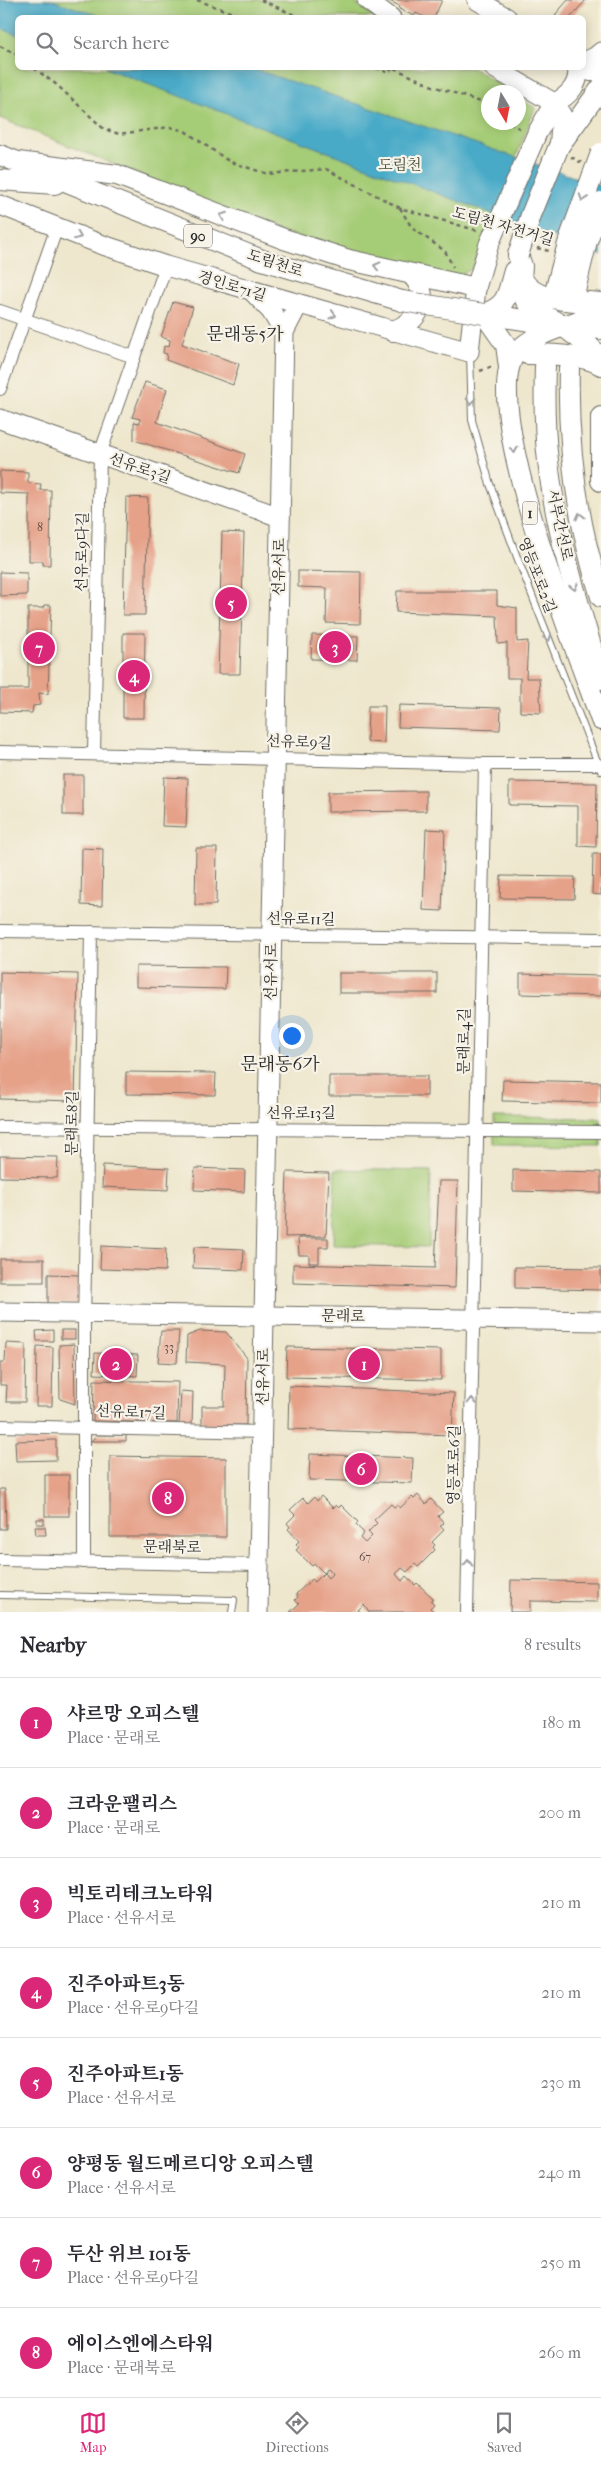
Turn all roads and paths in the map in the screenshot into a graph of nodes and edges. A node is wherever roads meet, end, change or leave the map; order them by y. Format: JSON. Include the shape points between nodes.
{"nodes":[{"id":1,"x":197,"y":0,"type":"edge"},
{"id":2,"x":261,"y":0,"type":"edge"},
{"id":3,"x":367,"y":0,"type":"edge"},
{"id":4,"x":477,"y":0,"type":"edge"},
{"id":5,"x":238,"y":15,"type":"edge"},
{"id":6,"x":294,"y":15,"type":"edge"},
{"id":7,"x":387,"y":15,"type":"edge"},
{"id":8,"x":502,"y":15,"type":"edge"},
{"id":9,"x":0,"y":46,"type":"edge"},
{"id":10,"x":601,"y":52,"type":"edge"},
{"id":11,"x":15,"y":54,"type":"edge"},
{"id":12,"x":586,"y":61,"type":"edge"},
{"id":13,"x":37,"y":70,"type":"edge"},
{"id":14,"x":397,"y":70,"type":"edge"},
{"id":15,"x":497,"y":70,"type":"edge"},
{"id":16,"x":577,"y":70,"type":"edge"},
{"id":17,"x":586,"y":70,"type":"edge"},
{"id":18,"x":601,"y":71,"type":"edge"},
{"id":19,"x":601,"y":88,"type":"edge"},
{"id":20,"x":481,"y":102,"type":"edge"},
{"id":21,"x":554,"y":103,"type":"junction"},
{"id":22,"x":559,"y":146,"type":"junction"},
{"id":23,"x":601,"y":153,"type":"edge"},
{"id":24,"x":9,"y":158,"type":"edge"},
{"id":25,"x":0,"y":180,"type":"edge"},
{"id":26,"x":74,"y":185,"type":"junction"},
{"id":27,"x":601,"y":202,"type":"edge"},
{"id":28,"x":0,"y":204,"type":"edge"},
{"id":29,"x":400,"y":208,"type":"junction"},
{"id":30,"x":57,"y":227,"type":"junction"},
{"id":31,"x":488,"y":239,"type":"junction"},
{"id":32,"x":526,"y":251,"type":"junction"},
{"id":33,"x":553,"y":252,"type":"dead end"},
{"id":34,"x":166,"y":266,"type":"junction"},
{"id":35,"x":457,"y":273,"type":"dead end"},
{"id":36,"x":411,"y":274,"type":"junction"},
{"id":37,"x":521,"y":276,"type":"junction"},
{"id":38,"x":476,"y":288,"type":"junction"},
{"id":39,"x":254,"y":292,"type":"junction"},
{"id":40,"x":601,"y":303,"type":"edge"},
{"id":41,"x":298,"y":305,"type":"junction"},
{"id":42,"x":0,"y":311,"type":"edge"},
{"id":43,"x":601,"y":312,"type":"edge"},
{"id":44,"x":484,"y":314,"type":"junction"},
{"id":45,"x":24,"y":319,"type":"junction"},
{"id":46,"x":563,"y":326,"type":"junction"},
{"id":47,"x":601,"y":329,"type":"edge"},
{"id":48,"x":393,"y":331,"type":"junction"},
{"id":49,"x":284,"y":332,"type":"junction"},
{"id":50,"x":601,"y":340,"type":"edge"},
{"id":51,"x":470,"y":352,"type":"junction"},
{"id":52,"x":134,"y":357,"type":"junction"},
{"id":53,"x":601,"y":358,"type":"edge"},
{"id":54,"x":506,"y":363,"type":"junction"},
{"id":55,"x":601,"y":365,"type":"edge"},
{"id":56,"x":545,"y":366,"type":"dead end"},
{"id":57,"x":569,"y":368,"type":"dead end"},
{"id":58,"x":478,"y":372,"type":"dead end"},
{"id":59,"x":0,"y":389,"type":"edge"},
{"id":60,"x":0,"y":419,"type":"edge"},
{"id":61,"x":601,"y":419,"type":"edge"},
{"id":62,"x":100,"y":454,"type":"junction"},
{"id":63,"x":601,"y":481,"type":"edge"},
{"id":64,"x":280,"y":517,"type":"junction"},
{"id":65,"x":601,"y":597,"type":"edge"},
{"id":66,"x":601,"y":679,"type":"edge"},
{"id":67,"x":601,"y":720,"type":"edge"},
{"id":68,"x":0,"y":752,"type":"edge"},
{"id":69,"x":94,"y":754,"type":"junction"},
{"id":70,"x":275,"y":757,"type":"junction"},
{"id":71,"x":485,"y":764,"type":"junction"},
{"id":72,"x":599,"y":768,"type":"edge"},
{"id":73,"x":0,"y":931,"type":"edge"},
{"id":74,"x":91,"y":932,"type":"junction"},
{"id":75,"x":272,"y":935,"type":"junction"},
{"id":76,"x":482,"y":938,"type":"junction"},
{"id":77,"x":601,"y":939,"type":"edge"},
{"id":78,"x":0,"y":1127,"type":"edge"},
{"id":79,"x":89,"y":1127,"type":"junction"},
{"id":80,"x":268,"y":1129,"type":"junction"},
{"id":81,"x":478,"y":1131,"type":"junction"},
{"id":82,"x":601,"y":1132,"type":"edge"},
{"id":83,"x":0,"y":1312,"type":"edge"},
{"id":84,"x":84,"y":1313,"type":"junction"},
{"id":85,"x":264,"y":1315,"type":"junction"},
{"id":86,"x":474,"y":1318,"type":"junction"},
{"id":87,"x":601,"y":1321,"type":"edge"},
{"id":88,"x":0,"y":1426,"type":"edge"},
{"id":89,"x":83,"y":1427,"type":"junction"},
{"id":90,"x":262,"y":1432,"type":"junction"},
{"id":91,"x":0,"y":1560,"type":"edge"},
{"id":92,"x":84,"y":1562,"type":"junction"},
{"id":93,"x":259,"y":1565,"type":"junction"},
{"id":94,"x":0,"y":1595,"type":"edge"},
{"id":95,"x":232,"y":1612,"type":"edge"},
{"id":96,"x":258,"y":1612,"type":"edge"},
{"id":97,"x":467,"y":1612,"type":"edge"}],
"edges":[{"from":1,"to":5,"type":"path"},
{"from":2,"to":6,"type":"path"},
{"from":3,"to":7,"type":"street"},
{"from":4,"to":8,"type":"street"},
{"from":9,"to":11,"type":"path"},
{"from":10,"to":12,"type":"street"},
{"from":13,"to":29,"type":"path","name":"도림천 자전거길","via":[[104,129],[119,134],[170,127],[184,131],[230,162],[268,174],[326,169]]},
{"from":14,"to":20,"type":"path"},
{"from":15,"to":21,"type":"street"},
{"from":16,"to":21,"type":"street","via":[[576,81],[568,94]]},
{"from":17,"to":18,"type":"main road"},
{"from":19,"to":22,"type":"main road"},
{"from":21,"to":22,"type":"main road","via":[[562,117]]},
{"from":21,"to":31,"type":"street","bridge":true},
{"from":22,"to":32,"type":"main road","bridge":true,"via":[[531,214]]},
{"from":23,"to":27,"type":"main road","one_way":true,"bridge":true,"via":[[571,232],[566,289]]},
{"from":24,"to":26,"type":"main road","name":"도림천로","number":"90"},
{"from":36,"to":24,"type":"main road","one_way":true,"via":[[349,260],[284,239],[117,175]]},
{"from":25,"to":26,"type":"main road"},
{"from":26,"to":44,"type":"main road","name":"도림천로","number":"90","bridge":true,"via":[[262,260],[402,301]]},
{"from":28,"to":30,"type":"street","name":"경인로71길"},
{"from":29,"to":31,"type":"path","name":"도림천 자전거길"},
{"from":29,"to":35,"type":"path","name":"도림천 자전거길","via":[[412,228],[445,251]]},
{"from":30,"to":34,"type":"street","name":"경인로71길","one_way":true},
{"from":30,"to":45,"type":"street"},
{"from":31,"to":38,"type":"street"},
{"from":32,"to":33,"type":"path","name":"도림천 자전거길"},
{"from":32,"to":37,"type":"main road"},
{"from":32,"to":44,"type":"main road","via":[[507,298],[499,308]]},
{"from":34,"to":39,"type":"street","name":"경인로71길"},
{"from":34,"to":52,"type":"street","name":"선유로9다길"},
{"from":36,"to":38,"type":"main road"},
{"from":36,"to":48,"type":"main road","via":[[420,288],[420,309],[413,321]]},
{"from":37,"to":40,"type":"main road","via":[[525,285],[538,295]]},
{"from":37,"to":46,"type":"main road","via":[[520,289],[526,301]]},
{"from":38,"to":51,"type":"street"},
{"from":39,"to":41,"type":"street","name":"경인로71길"},
{"from":39,"to":49,"type":"street"},
{"from":41,"to":48,"type":"street","name":"경인로71길","one_way":true},
{"from":41,"to":49,"type":"street","name":"선유서로"},
{"from":42,"to":45,"type":"street"},
{"from":43,"to":46,"type":"main road"},
{"from":44,"to":46,"type":"main road","name":"도림천로","number":"90"},
{"from":44,"to":54,"type":"main road","number":"1","via":[[506,346]]},
{"from":45,"to":52,"type":"street"},
{"from":45,"to":59,"type":"street"},
{"from":46,"to":47,"type":"main road","name":"도림천로","number":"90"},
{"from":46,"to":50,"type":"main road","name":"도림천로","number":"90"},
{"from":46,"to":53,"type":"main road"},
{"from":46,"to":54,"type":"main road","via":[[527,344]]},
{"from":48,"to":51,"type":"street","name":"경인로71길"},
{"from":49,"to":64,"type":"street","name":"선유서로"},
{"from":51,"to":72,"type":"lane","name":"영등포로2길","one_way":true,"via":[[472,420],[485,466],[517,558]]},
{"from":52,"to":62,"type":"street","name":"선유로9다길"},
{"from":54,"to":55,"type":"main road","via":[[523,354],[541,354],[590,360]]},
{"from":54,"to":58,"type":"path"},
{"from":54,"to":67,"type":"main road","number":"1","one_way":true,"via":[[509,416],[521,485]]},
{"from":56,"to":66,"type":"main road","name":"서부간선로","number":"1","one_way":true,"via":[[544,410],[556,512]]},
{"from":65,"to":57,"type":"main road","name":"서부간선로","one_way":true,"via":[[577,506],[568,403]]},
{"from":60,"to":62,"type":"street","name":"선유로3길"},
{"from":61,"to":63,"type":"main road"},
{"from":62,"to":64,"type":"street","name":"선유로3길"},
{"from":62,"to":69,"type":"street","name":"선유로9다길"},
{"from":64,"to":70,"type":"street","name":"선유서로"},
{"from":68,"to":69,"type":"street","name":"선유로9길"},
{"from":69,"to":70,"type":"street","name":"선유로9길"},
{"from":70,"to":71,"type":"street","name":"선유로9길"},
{"from":70,"to":75,"type":"street","name":"선유서로"},
{"from":71,"to":72,"type":"street","name":"선유로9길"},
{"from":71,"to":76,"type":"street","name":"문래로4길"},
{"from":73,"to":74,"type":"street","name":"선유로11길"},
{"from":74,"to":75,"type":"street","name":"선유로11길"},
{"from":74,"to":79,"type":"street","name":"문래로8길"},
{"from":75,"to":76,"type":"street","name":"선유로11길"},
{"from":75,"to":80,"type":"street","name":"선유서로"},
{"from":76,"to":77,"type":"street","name":"선유로11길"},
{"from":76,"to":81,"type":"street","name":"문래로4길"},
{"from":78,"to":79,"type":"street","name":"선유로13길"},
{"from":79,"to":80,"type":"street","name":"선유로13길"},
{"from":79,"to":84,"type":"street","name":"문래로8길"},
{"from":80,"to":81,"type":"street","name":"선유로13길"},
{"from":80,"to":85,"type":"street","name":"선유서로"},
{"from":81,"to":82,"type":"street","name":"선유로13길"},
{"from":81,"to":86,"type":"street","name":"문래로4길"},
{"from":83,"to":84,"type":"street","name":"문래로"},
{"from":84,"to":85,"type":"street","name":"문래로"},
{"from":84,"to":89,"type":"street"},
{"from":85,"to":86,"type":"street","name":"문래로"},
{"from":85,"to":90,"type":"street","name":"선유서로"},
{"from":86,"to":87,"type":"street","name":"문래로"},
{"from":97,"to":86,"type":"street","name":"영등포로6길","one_way":true},
{"from":88,"to":89,"type":"street","name":"선유로17길"},
{"from":89,"to":90,"type":"street","name":"선유로17길"},
{"from":89,"to":92,"type":"street"},
{"from":90,"to":93,"type":"street","name":"선유서로"},
{"from":91,"to":92,"type":"street","name":"문래북로"},
{"from":92,"to":93,"type":"street","name":"문래북로"},
{"from":93,"to":96,"type":"street","name":"선유서로"},
{"from":94,"to":95,"type":"lane","via":[[234,1600]]}]}
